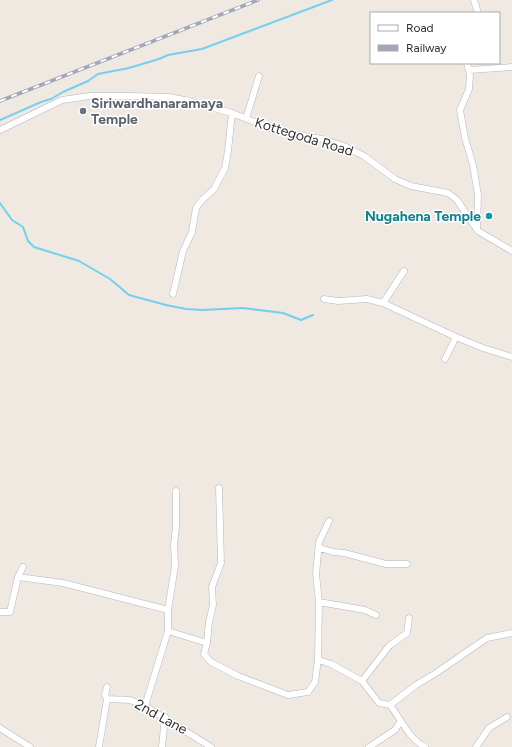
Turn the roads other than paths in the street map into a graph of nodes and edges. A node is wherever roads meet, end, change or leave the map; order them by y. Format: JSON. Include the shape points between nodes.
{"nodes":[{"id":1,"x":474,"y":0,"type":"edge"},
{"id":2,"x":478,"y":12,"type":"edge"},
{"id":3,"x":468,"y":66,"type":"edge"},
{"id":4,"x":512,"y":67,"type":"edge"},
{"id":5,"x":259,"y":76,"type":"dead end"},
{"id":6,"x":232,"y":113,"type":"junction"},
{"id":7,"x":246,"y":119,"type":"junction"},
{"id":8,"x":0,"y":130,"type":"edge"},
{"id":9,"x":476,"y":229,"type":"junction"},
{"id":10,"x":512,"y":251,"type":"edge"},
{"id":11,"x":404,"y":271,"type":"dead end"},
{"id":12,"x":173,"y":294,"type":"dead end"},
{"id":13,"x":324,"y":299,"type":"dead end"},
{"id":14,"x":383,"y":303,"type":"junction"},
{"id":15,"x":456,"y":337,"type":"junction"},
{"id":16,"x":512,"y":357,"type":"edge"},
{"id":17,"x":445,"y":359,"type":"dead end"},
{"id":18,"x":219,"y":488,"type":"dead end"},
{"id":19,"x":176,"y":491,"type":"dead end"},
{"id":20,"x":329,"y":521,"type":"dead end"},
{"id":21,"x":320,"y":548,"type":"junction"},
{"id":22,"x":407,"y":564,"type":"dead end"},
{"id":23,"x":23,"y":567,"type":"dead end"},
{"id":24,"x":18,"y":577,"type":"junction"},
{"id":25,"x":319,"y":602,"type":"junction"},
{"id":26,"x":168,"y":610,"type":"junction"},
{"id":27,"x":0,"y":612,"type":"edge"},
{"id":28,"x":376,"y":615,"type":"dead end"},
{"id":29,"x":409,"y":618,"type":"dead end"},
{"id":30,"x":168,"y":631,"type":"junction"},
{"id":31,"x":512,"y":632,"type":"edge"},
{"id":32,"x":207,"y":642,"type":"junction"},
{"id":33,"x":318,"y":660,"type":"junction"},
{"id":34,"x":362,"y":681,"type":"junction"},
{"id":35,"x":107,"y":687,"type":"dead end"},
{"id":36,"x":107,"y":699,"type":"junction"},
{"id":37,"x":390,"y":705,"type":"junction"},
{"id":38,"x":145,"y":706,"type":"junction"},
{"id":39,"x":165,"y":717,"type":"junction"},
{"id":40,"x":507,"y":717,"type":"dead end"},
{"id":41,"x":400,"y":722,"type":"junction"},
{"id":42,"x":0,"y":728,"type":"edge"},
{"id":43,"x":30,"y":747,"type":"edge"},
{"id":44,"x":99,"y":747,"type":"edge"},
{"id":45,"x":162,"y":747,"type":"edge"},
{"id":46,"x":211,"y":747,"type":"edge"},
{"id":47,"x":368,"y":747,"type":"edge"},
{"id":48,"x":425,"y":747,"type":"edge"},
{"id":49,"x":476,"y":747,"type":"edge"}],
"edges":[{"from":1,"to":2,"type":"street"},
{"from":3,"to":4,"type":"street"},
{"from":3,"to":9,"type":"street","via":[[469,89],[460,110],[478,195]]},
{"from":5,"to":7,"type":"street"},
{"from":6,"to":7,"type":"street","name":"Kottegoda Road"},
{"from":6,"to":8,"type":"street","name":"Kottegoda Road","via":[[168,97],[90,96],[54,103]]},
{"from":6,"to":12,"type":"street","via":[[225,168],[214,189],[196,208],[192,232],[183,251]]},
{"from":7,"to":9,"type":"street","name":"Kottegoda Road","via":[[272,129],[344,146],[364,156],[395,179],[411,186],[448,193],[457,200]]},
{"from":9,"to":10,"type":"street","name":"Kottegoda Road"},
{"from":11,"to":14,"type":"street"},
{"from":13,"to":14,"type":"street","via":[[367,299]]},
{"from":14,"to":15,"type":"street"},
{"from":15,"to":16,"type":"street"},
{"from":15,"to":17,"type":"street"},
{"from":18,"to":32,"type":"street","via":[[222,563],[212,587],[213,605]]},
{"from":19,"to":26,"type":"street","via":[[175,566]]},
{"from":20,"to":21,"type":"street","via":[[319,542]]},
{"from":21,"to":22,"type":"street","via":[[386,564]]},
{"from":21,"to":25,"type":"street","via":[[316,574]]},
{"from":23,"to":24,"type":"street"},
{"from":24,"to":26,"type":"street","via":[[63,583]]},
{"from":24,"to":27,"type":"street","via":[[10,612]]},
{"from":25,"to":28,"type":"street","via":[[365,610]]},
{"from":25,"to":33,"type":"street"},
{"from":26,"to":30,"type":"street"},
{"from":29,"to":34,"type":"street","via":[[407,633],[389,646]]},
{"from":30,"to":32,"type":"street"},
{"from":30,"to":38,"type":"street"},
{"from":31,"to":37,"type":"street","via":[[488,638]]},
{"from":32,"to":33,"type":"street","via":[[204,654],[211,662],[238,676],[288,695],[308,692],[314,682]]},
{"from":33,"to":34,"type":"street"},
{"from":34,"to":37,"type":"street","via":[[379,703]]},
{"from":35,"to":36,"type":"street","via":[[104,695]]},
{"from":36,"to":38,"type":"street","name":"2nd Lane","via":[[130,700]]},
{"from":36,"to":44,"type":"street"},
{"from":37,"to":41,"type":"street","via":[[399,716]]},
{"from":38,"to":39,"type":"street","name":"2nd Lane"},
{"from":39,"to":45,"type":"street"},
{"from":39,"to":46,"type":"street","name":"2nd Lane"},
{"from":40,"to":49,"type":"street","via":[[489,728]]},
{"from":41,"to":47,"type":"street","via":[[394,730]]},
{"from":41,"to":48,"type":"street","via":[[419,744]]},
{"from":42,"to":43,"type":"street"}]}
